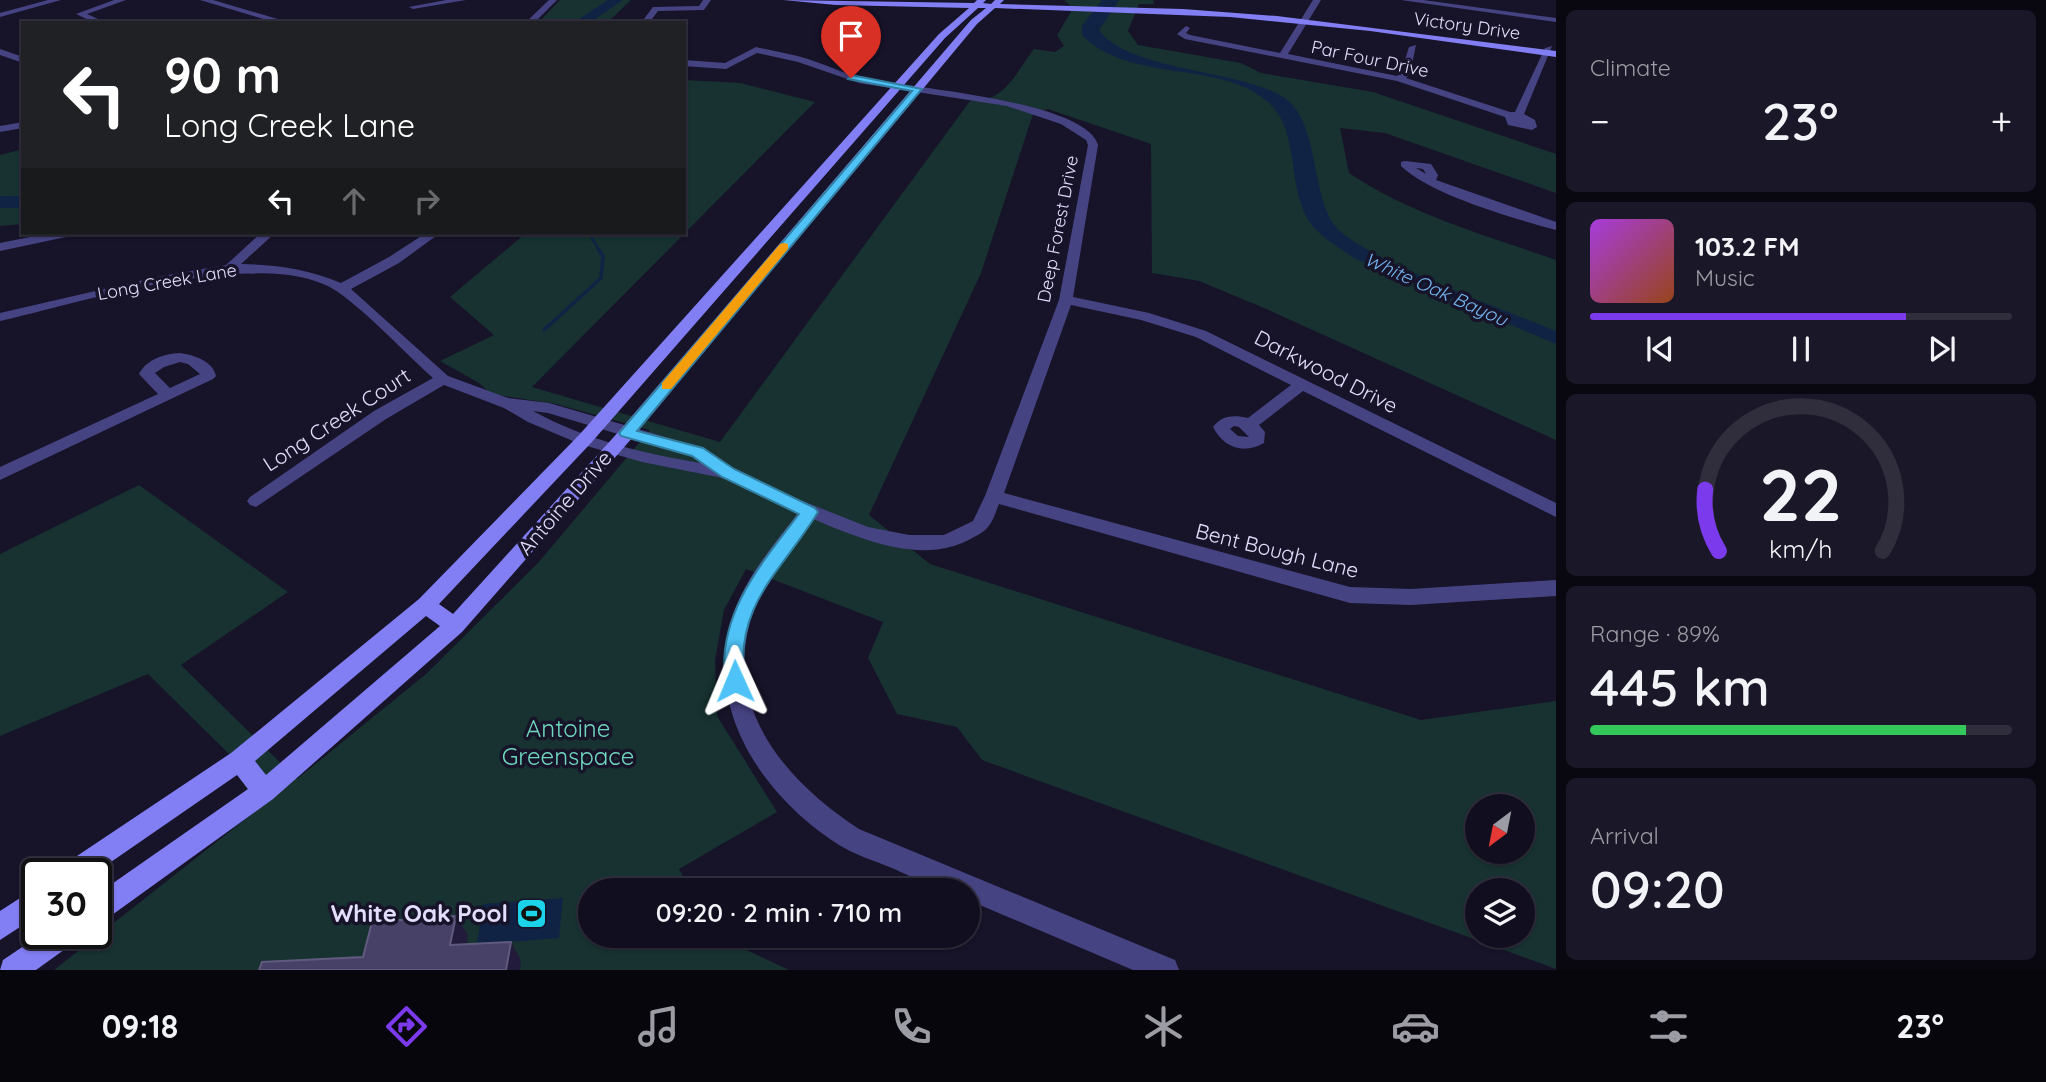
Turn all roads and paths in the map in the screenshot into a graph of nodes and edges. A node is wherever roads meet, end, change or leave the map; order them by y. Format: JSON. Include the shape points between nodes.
{"nodes":[{"id":1,"x":29,"y":0,"type":"edge"},
{"id":2,"x":57,"y":0,"type":"edge"},
{"id":3,"x":122,"y":0,"type":"edge"},
{"id":4,"x":462,"y":0,"type":"edge"},
{"id":5,"x":553,"y":0,"type":"edge"},
{"id":6,"x":707,"y":0,"type":"edge"},
{"id":7,"x":787,"y":0,"type":"edge"},
{"id":8,"x":954,"y":0,"type":"edge"},
{"id":9,"x":1317,"y":0,"type":"edge"},
{"id":10,"x":1405,"y":0,"type":"edge"},
{"id":11,"x":210,"y":1,"type":"edge"},
{"id":12,"x":872,"y":1,"type":"edge"},
{"id":13,"x":979,"y":2,"type":"edge"},
{"id":14,"x":997,"y":2,"type":"edge"},
{"id":15,"x":41,"y":4,"type":"junction"},
{"id":16,"x":412,"y":7,"type":"edge"},
{"id":17,"x":2,"y":15,"type":"edge"},
{"id":18,"x":1306,"y":18,"type":"junction"},
{"id":19,"x":1556,"y":20,"type":"edge"},
{"id":20,"x":97,"y":21,"type":"edge"},
{"id":21,"x":280,"y":21,"type":"edge"},
{"id":22,"x":531,"y":21,"type":"edge"},
{"id":23,"x":647,"y":21,"type":"edge"},
{"id":24,"x":1186,"y":28,"type":"dead end"},
{"id":25,"x":1413,"y":47,"type":"dead end"},
{"id":26,"x":930,"y":50,"type":"junction"},
{"id":27,"x":1552,"y":51,"type":"edge"},
{"id":28,"x":0,"y":52,"type":"edge"},
{"id":29,"x":949,"y":52,"type":"junction"},
{"id":30,"x":1280,"y":57,"type":"junction"},
{"id":31,"x":21,"y":59,"type":"edge"},
{"id":32,"x":686,"y":63,"type":"edge"},
{"id":33,"x":1399,"y":79,"type":"junction"},
{"id":34,"x":897,"y":87,"type":"junction"},
{"id":35,"x":918,"y":89,"type":"junction"},
{"id":36,"x":21,"y":125,"type":"edge"},
{"id":37,"x":0,"y":130,"type":"edge"},
{"id":38,"x":839,"y":151,"type":"junction"},
{"id":39,"x":862,"y":155,"type":"junction"},
{"id":40,"x":1430,"y":180,"type":"dead end"},
{"id":41,"x":1556,"y":226,"type":"edge"},
{"id":42,"x":57,"y":235,"type":"edge"},
{"id":43,"x":266,"y":235,"type":"edge"},
{"id":44,"x":431,"y":235,"type":"edge"},
{"id":45,"x":764,"y":237,"type":"junction"},
{"id":46,"x":788,"y":242,"type":"junction"},
{"id":47,"x":0,"y":247,"type":"edge"},
{"id":48,"x":230,"y":268,"type":"junction"},
{"id":49,"x":342,"y":288,"type":"junction"},
{"id":50,"x":1066,"y":300,"type":"junction"},
{"id":51,"x":0,"y":317,"type":"edge"},
{"id":52,"x":691,"y":320,"type":"junction"},
{"id":53,"x":716,"y":327,"type":"junction"},
{"id":54,"x":443,"y":379,"type":"junction"},
{"id":55,"x":1303,"y":384,"type":"junction"},
{"id":56,"x":169,"y":396,"type":"dead end"},
{"id":57,"x":1249,"y":425,"type":"dead end"},
{"id":58,"x":592,"y":431,"type":"junction"},
{"id":59,"x":621,"y":440,"type":"junction"},
{"id":60,"x":0,"y":474,"type":"edge"},
{"id":61,"x":995,"y":496,"type":"junction"},
{"id":62,"x":256,"y":501,"type":"dead end"},
{"id":63,"x":1556,"y":511,"type":"edge"},
{"id":64,"x":810,"y":512,"type":"junction"},
{"id":65,"x":909,"y":542,"type":"joint"},
{"id":66,"x":1556,"y":588,"type":"edge"},
{"id":67,"x":426,"y":605,"type":"junction"},
{"id":68,"x":456,"y":626,"type":"junction"},
{"id":69,"x":239,"y":760,"type":"junction"},
{"id":70,"x":265,"y":791,"type":"junction"},
{"id":71,"x":96,"y":858,"type":"edge"},
{"id":72,"x":112,"y":900,"type":"edge"},
{"id":73,"x":21,"y":912,"type":"edge"},
{"id":74,"x":0,"y":927,"type":"edge"},
{"id":75,"x":43,"y":949,"type":"edge"},
{"id":76,"x":13,"y":970,"type":"edge"},
{"id":77,"x":1165,"y":970,"type":"edge"}],
"edges":[{"from":1,"to":15,"type":"street"},
{"from":2,"to":15,"type":"street"},
{"from":3,"to":20,"type":"street","via":[[81,13]]},
{"from":4,"to":16,"type":"street"},
{"from":5,"to":22,"type":"street"},
{"from":6,"to":23,"type":"street","via":[[701,8],[656,9]]},
{"from":7,"to":12,"type":"main road","name":"Victory Drive"},
{"from":8,"to":13,"type":"main road","name":"Victory Drive"},
{"from":9,"to":18,"type":"street"},
{"from":10,"to":19,"type":"street"},
{"from":11,"to":21,"type":"street"},
{"from":12,"to":13,"type":"main road","name":"Victory Drive"},
{"from":13,"to":14,"type":"main road","name":"Victory Drive"},
{"from":13,"to":26,"type":"main road","name":"Antoine Drive"},
{"from":14,"to":18,"type":"main road","name":"Victory Drive"},
{"from":14,"to":29,"type":"main road","name":"Antoine Drive"},
{"from":15,"to":17,"type":"street"},
{"from":18,"to":27,"type":"main road","name":"Victory Drive"},
{"from":18,"to":30,"type":"street"},
{"from":24,"to":30,"type":"street","name":"Par Four Drive","via":[[1181,34],[1188,37]]},
{"from":25,"to":33,"type":"street","via":[[1405,75]]},
{"from":26,"to":29,"type":"main road"},
{"from":26,"to":34,"type":"main road","name":"Antoine Drive"},
{"from":27,"to":33,"type":"street","name":"Par Four Drive","via":[[1514,115]]},
{"from":28,"to":31,"type":"street"},
{"from":29,"to":35,"type":"main road","name":"Antoine Drive"},
{"from":30,"to":33,"type":"street","name":"Par Four Drive"},
{"from":32,"to":34,"type":"street","name":"Deep Forest Drive","via":[[726,66],[756,50]]},
{"from":34,"to":35,"type":"street","name":"Deep Forest Drive"},
{"from":34,"to":38,"type":"main road","name":"Antoine Drive"},
{"from":35,"to":39,"type":"main road","name":"Antoine Drive"},
{"from":35,"to":50,"type":"street","name":"Deep Forest Drive","via":[[1033,108],[1091,138]]},
{"from":36,"to":37,"type":"street"},
{"from":38,"to":39,"type":"main road"},
{"from":38,"to":45,"type":"main road","name":"Antoine Drive"},
{"from":39,"to":46,"type":"main road","name":"Antoine Drive"},
{"from":40,"to":41,"type":"street"},
{"from":42,"to":47,"type":"street"},
{"from":43,"to":48,"type":"street"},
{"from":44,"to":49,"type":"street"},
{"from":45,"to":46,"type":"main road"},
{"from":45,"to":52,"type":"main road","name":"Antoine Drive"},
{"from":46,"to":53,"type":"main road","name":"Antoine Drive"},
{"from":48,"to":49,"type":"street","name":"Long Creek Lane","via":[[311,275]]},
{"from":48,"to":51,"type":"street","name":"Long Creek Lane"},
{"from":49,"to":54,"type":"street","name":"Long Creek Lane"},
{"from":50,"to":55,"type":"street","name":"Darkwood Drive","via":[[1184,327]]},
{"from":50,"to":61,"type":"street","name":"Deep Forest Drive"},
{"from":52,"to":53,"type":"main road"},
{"from":52,"to":58,"type":"main road","name":"Antoine Drive"},
{"from":53,"to":59,"type":"main road","name":"Antoine Drive"},
{"from":54,"to":58,"type":"street","name":"Long Creek Lane","via":[[505,402],[537,422]]},
{"from":54,"to":62,"type":"street","name":"Long Creek Court","via":[[380,415]]},
{"from":55,"to":57,"type":"street"},
{"from":55,"to":63,"type":"street","name":"Darkwood Drive"},
{"from":56,"to":60,"type":"street"},
{"from":58,"to":59,"type":"street","name":"Long Creek Lane"},
{"from":58,"to":67,"type":"main road","name":"Antoine Drive"},
{"from":59,"to":64,"type":"street","name":"Long Creek Lane","via":[[687,467],[728,473]]},
{"from":59,"to":68,"type":"main road","name":"Antoine Drive"},
{"from":61,"to":65,"type":"street","name":"Deep Forest Drive","via":[[987,515],[971,532],[944,542]]},
{"from":61,"to":66,"type":"street","name":"Bent Bough Lane","via":[[1350,595],[1411,597]]},
{"from":64,"to":65,"type":"street","name":"Long Creek Lane","via":[[865,533]]},
{"from":64,"to":77,"type":"street","via":[[755,585],[735,636],[733,666],[739,704],[755,741],[784,785],[811,812],[850,838]]},
{"from":67,"to":68,"type":"main road"},
{"from":67,"to":69,"type":"main road","name":"Antoine Drive"},
{"from":68,"to":70,"type":"main road","name":"Antoine Drive"},
{"from":69,"to":70,"type":"main road"},
{"from":69,"to":71,"type":"main road","name":"Antoine Drive"},
{"from":70,"to":72,"type":"main road","name":"Antoine Drive"},
{"from":73,"to":74,"type":"main road"},
{"from":75,"to":76,"type":"main road"}]}
